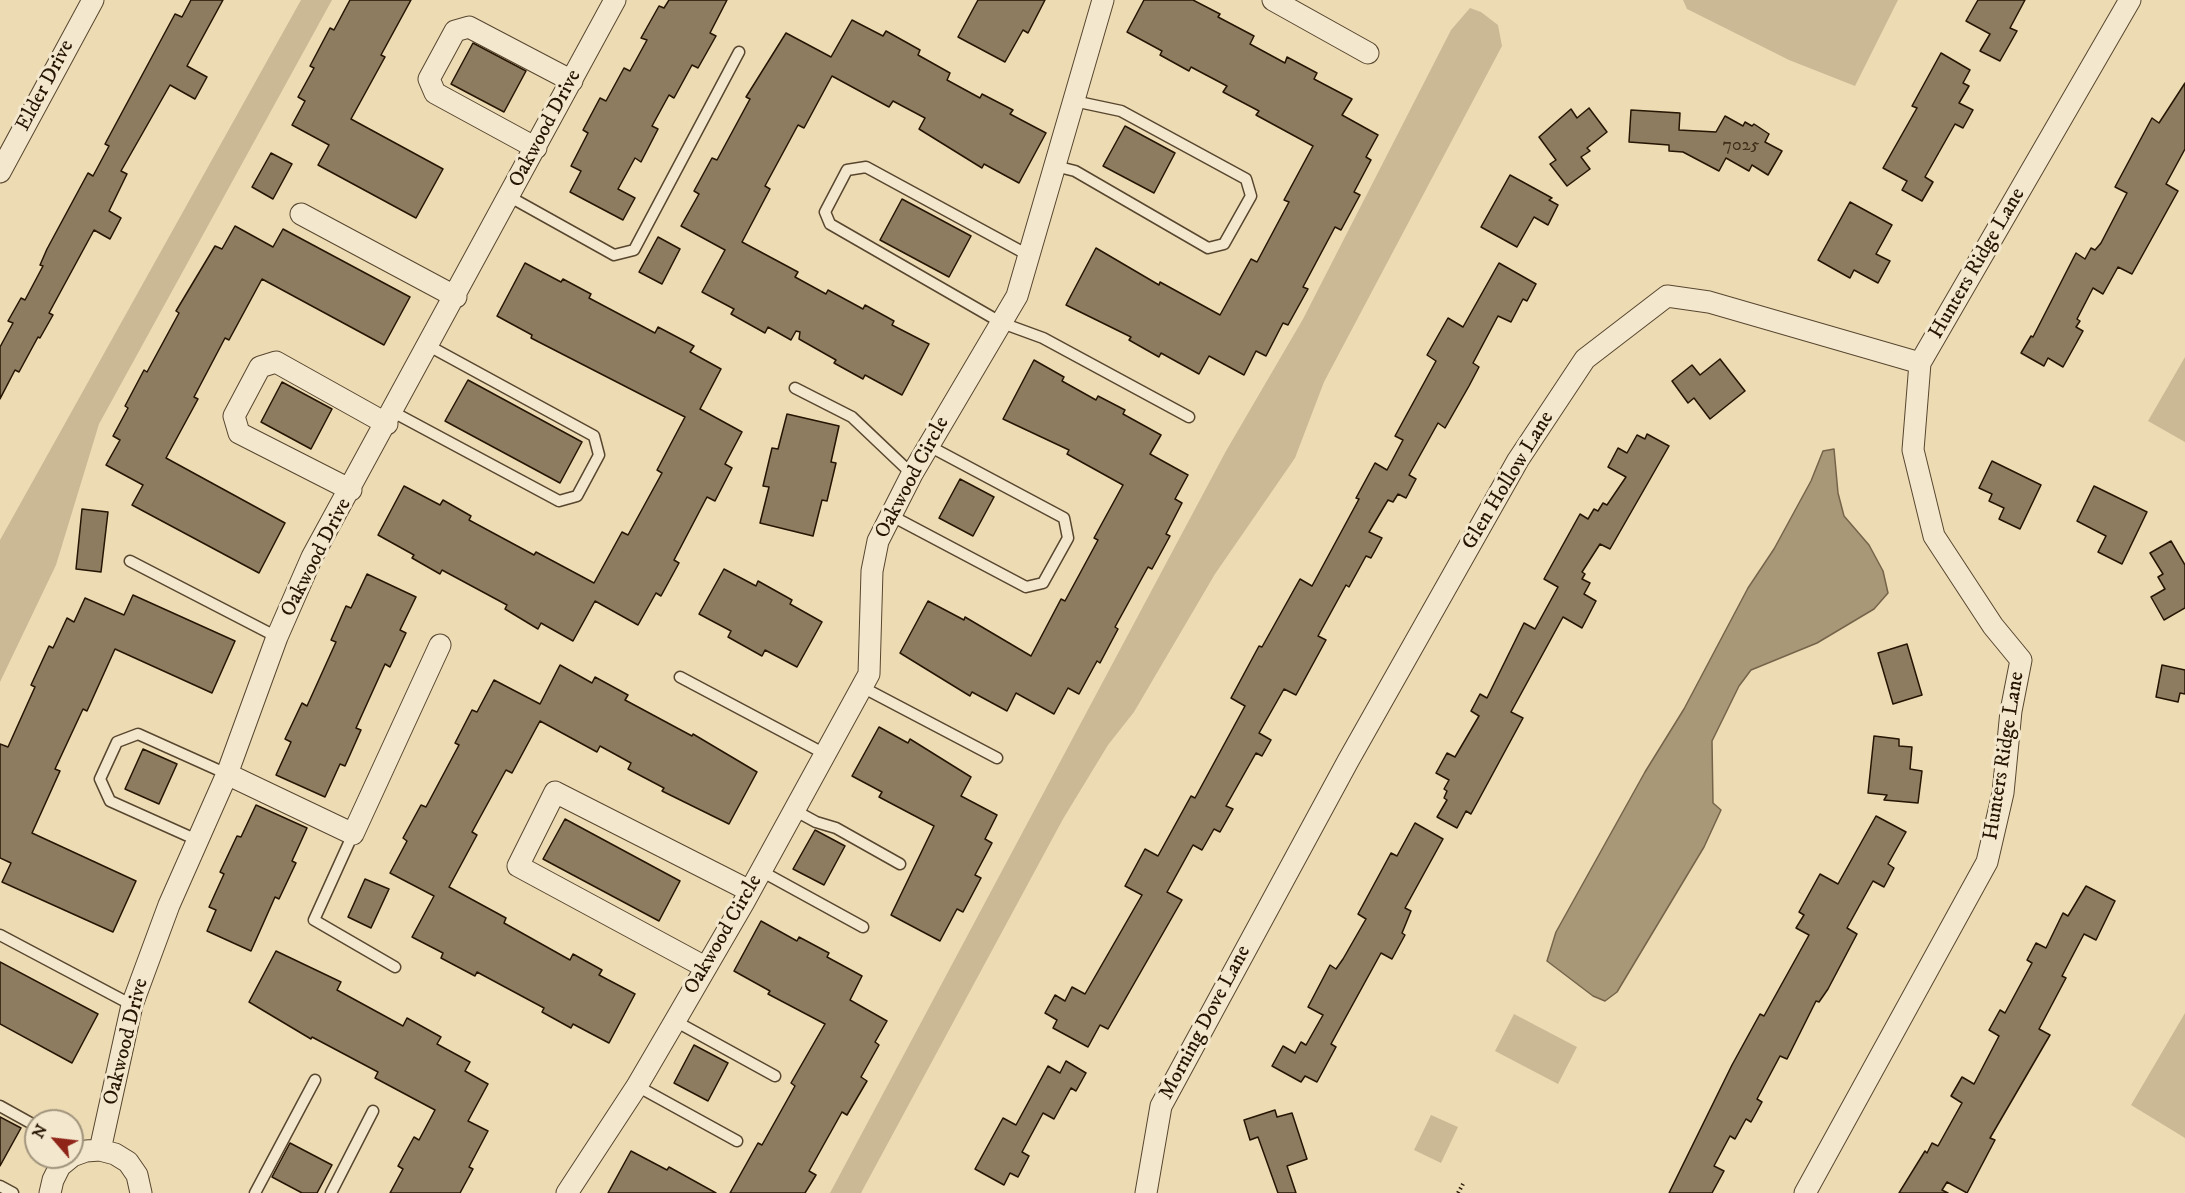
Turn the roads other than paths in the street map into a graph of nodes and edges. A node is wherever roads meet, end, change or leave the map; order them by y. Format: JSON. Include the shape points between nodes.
{"nodes":[{"id":1,"x":93,"y":0,"type":"edge"},
{"id":2,"x":615,"y":0,"type":"edge"},
{"id":3,"x":1103,"y":0,"type":"edge"},
{"id":4,"x":1273,"y":0,"type":"edge"},
{"id":5,"x":2130,"y":0,"type":"edge"},
{"id":6,"x":740,"y":52,"type":"dead end"},
{"id":7,"x":1368,"y":53,"type":"dead end"},
{"id":8,"x":572,"y":81,"type":"junction"},
{"id":9,"x":1074,"y":101,"type":"junction"},
{"id":10,"x":536,"y":148,"type":"junction"},
{"id":11,"x":1054,"y":166,"type":"junction"},
{"id":12,"x":0,"y":172,"type":"edge"},
{"id":13,"x":510,"y":197,"type":"junction"},
{"id":14,"x":301,"y":214,"type":"dead end"},
{"id":15,"x":1029,"y":255,"type":"junction"},
{"id":16,"x":456,"y":297,"type":"junction"},
{"id":17,"x":1002,"y":323,"type":"junction"},
{"id":18,"x":429,"y":346,"type":"junction"},
{"id":19,"x":1920,"y":363,"type":"junction"},
{"id":20,"x":795,"y":388,"type":"dead end"},
{"id":21,"x":1189,"y":417,"type":"dead end"},
{"id":22,"x":390,"y":418,"type":"junction"},
{"id":23,"x":928,"y":446,"type":"junction"},
{"id":24,"x":912,"y":474,"type":"junction"},
{"id":25,"x":351,"y":490,"type":"junction"},
{"id":26,"x":889,"y":515,"type":"junction"},
{"id":27,"x":130,"y":561,"type":"dead end"},
{"id":28,"x":278,"y":637,"type":"junction"},
{"id":29,"x":440,"y":645,"type":"dead end"},
{"id":30,"x":680,"y":677,"type":"dead end"},
{"id":31,"x":862,"y":687,"type":"junction"},
{"id":32,"x":825,"y":754,"type":"junction"},
{"id":33,"x":997,"y":758,"type":"dead end"},
{"id":34,"x":227,"y":774,"type":"junction"},
{"id":35,"x":794,"y":810,"type":"junction"},
{"id":36,"x":353,"y":834,"type":"junction"},
{"id":37,"x":197,"y":840,"type":"junction"},
{"id":38,"x":900,"y":864,"type":"dead end"},
{"id":39,"x":761,"y":871,"type":"junction"},
{"id":40,"x":750,"y":891,"type":"junction"},
{"id":41,"x":1258,"y":925,"type":"joint"},
{"id":42,"x":863,"y":927,"type":"dead end"},
{"id":43,"x":0,"y":935,"type":"edge"},
{"id":44,"x":395,"y":967,"type":"dead end"},
{"id":45,"x":705,"y":967,"type":"junction"},
{"id":46,"x":132,"y":1005,"type":"junction"},
{"id":47,"x":675,"y":1021,"type":"junction"},
{"id":48,"x":775,"y":1077,"type":"dead end"},
{"id":49,"x":315,"y":1080,"type":"dead end"},
{"id":50,"x":637,"y":1086,"type":"junction"},
{"id":51,"x":0,"y":1106,"type":"edge"},
{"id":52,"x":374,"y":1111,"type":"dead end"},
{"id":53,"x":24,"y":1119,"type":"edge"},
{"id":54,"x":84,"y":1141,"type":"edge"},
{"id":55,"x":737,"y":1141,"type":"dead end"},
{"id":56,"x":84,"y":1152,"type":"edge"},
{"id":57,"x":58,"y":1169,"type":"edge"},
{"id":58,"x":0,"y":1186,"type":"edge"},
{"id":59,"x":14,"y":1193,"type":"edge"},
{"id":60,"x":50,"y":1193,"type":"edge"},
{"id":61,"x":141,"y":1193,"type":"edge"},
{"id":62,"x":255,"y":1193,"type":"edge"},
{"id":63,"x":331,"y":1193,"type":"edge"},
{"id":64,"x":567,"y":1193,"type":"edge"},
{"id":65,"x":1146,"y":1193,"type":"edge"},
{"id":66,"x":1805,"y":1193,"type":"edge"}],
"edges":[{"from":1,"to":12,"type":"street","name":"Elder Drive"},
{"from":2,"to":8,"type":"street","name":"Oakwood Drive"},
{"from":3,"to":9,"type":"street","name":"Oakwood Circle"},
{"from":4,"to":7,"type":"street"},
{"from":5,"to":19,"type":"street","name":"Hunters Ridge Lane"},
{"from":6,"to":13,"type":"lane","via":[[634,250],[614,255]]},
{"from":8,"to":10,"type":"street","name":"Oakwood Drive"},
{"from":8,"to":10,"type":"street","via":[[469,27],[455,31],[429,79],[435,93]]},
{"from":9,"to":11,"type":"street","name":"Oakwood Circle"},
{"from":9,"to":11,"type":"lane","via":[[1121,111],[1246,179],[1251,196],[1224,244],[1208,248],[1075,171]]},
{"from":10,"to":13,"type":"street","name":"Oakwood Drive"},
{"from":11,"to":15,"type":"street","name":"Oakwood Circle"},
{"from":13,"to":16,"type":"street","name":"Oakwood Drive"},
{"from":14,"to":16,"type":"street"},
{"from":15,"to":17,"type":"street","name":"Oakwood Circle","via":[[1017,296]]},
{"from":15,"to":17,"type":"lane","via":[[866,167],[847,170],[825,212],[830,224]]},
{"from":16,"to":18,"type":"street","name":"Oakwood Drive"},
{"from":17,"to":21,"type":"lane","via":[[1043,338]]},
{"from":17,"to":23,"type":"street","name":"Oakwood Circle"},
{"from":18,"to":22,"type":"street","name":"Oakwood Drive"},
{"from":18,"to":22,"type":"lane","via":[[594,436],[599,455],[577,496],[559,501]]},
{"from":19,"to":41,"type":"street","name":"Glen Hollow Lane","via":[[1709,302],[1667,296],[1585,359],[1512,470]]},
{"from":19,"to":66,"type":"street","name":"Hunters Ridge Lane","via":[[1913,450],[1934,536],[1993,626],[2021,660],[2011,711],[2003,793],[1987,862]]},
{"from":20,"to":24,"type":"lane","via":[[852,417]]},
{"from":22,"to":25,"type":"street","name":"Oakwood Drive"},
{"from":22,"to":25,"type":"street","via":[[276,362],[260,367],[234,416],[239,433]]},
{"from":23,"to":24,"type":"street","name":"Oakwood Circle"},
{"from":23,"to":26,"type":"lane","via":[[1064,518],[1068,538],[1043,583],[1026,587]]},
{"from":24,"to":26,"type":"street","name":"Oakwood Circle"},
{"from":25,"to":28,"type":"street","name":"Oakwood Drive","via":[[312,558]]},
{"from":26,"to":31,"type":"street","name":"Oakwood Circle","via":[[872,571],[869,674]]},
{"from":27,"to":28,"type":"lane"},
{"from":28,"to":34,"type":"street","name":"Oakwood Drive"},
{"from":29,"to":36,"type":"street"},
{"from":30,"to":32,"type":"lane"},
{"from":31,"to":32,"type":"street","name":"Oakwood Circle"},
{"from":31,"to":33,"type":"lane"},
{"from":32,"to":35,"type":"street","name":"Oakwood Circle"},
{"from":34,"to":36,"type":"street"},
{"from":34,"to":37,"type":"street","name":"Oakwood Drive"},
{"from":34,"to":37,"type":"lane","via":[[138,734],[117,742],[104,770],[100,779],[110,801]]},
{"from":35,"to":38,"type":"lane","via":[[836,828]]},
{"from":35,"to":39,"type":"street","name":"Oakwood Circle"},
{"from":36,"to":44,"type":"lane","via":[[314,920]]},
{"from":37,"to":46,"type":"street","name":"Oakwood Drive"},
{"from":39,"to":40,"type":"street","name":"Oakwood Circle"},
{"from":39,"to":42,"type":"lane"},
{"from":40,"to":45,"type":"street","name":"Oakwood Circle"},
{"from":40,"to":45,"type":"street","via":[[555,792],[518,866]]},
{"from":41,"to":65,"type":"street","name":"Morning Dove Lane","via":[[1161,1106]]},
{"from":43,"to":46,"type":"lane"},
{"from":45,"to":47,"type":"street","name":"Oakwood Circle"},
{"from":46,"to":54,"type":"street","name":"Oakwood Drive"},
{"from":47,"to":48,"type":"lane"},
{"from":47,"to":50,"type":"street","name":"Oakwood Circle"},
{"from":49,"to":62,"type":"lane"},
{"from":50,"to":55,"type":"lane"},
{"from":50,"to":64,"type":"street","name":"Oakwood Circle"},
{"from":51,"to":53,"type":"lane"},
{"from":52,"to":63,"type":"lane"},
{"from":56,"to":61,"type":"street","via":[[115,1154],[128,1162],[137,1175]]},
{"from":57,"to":60,"type":"street"},
{"from":58,"to":59,"type":"lane"}]}
